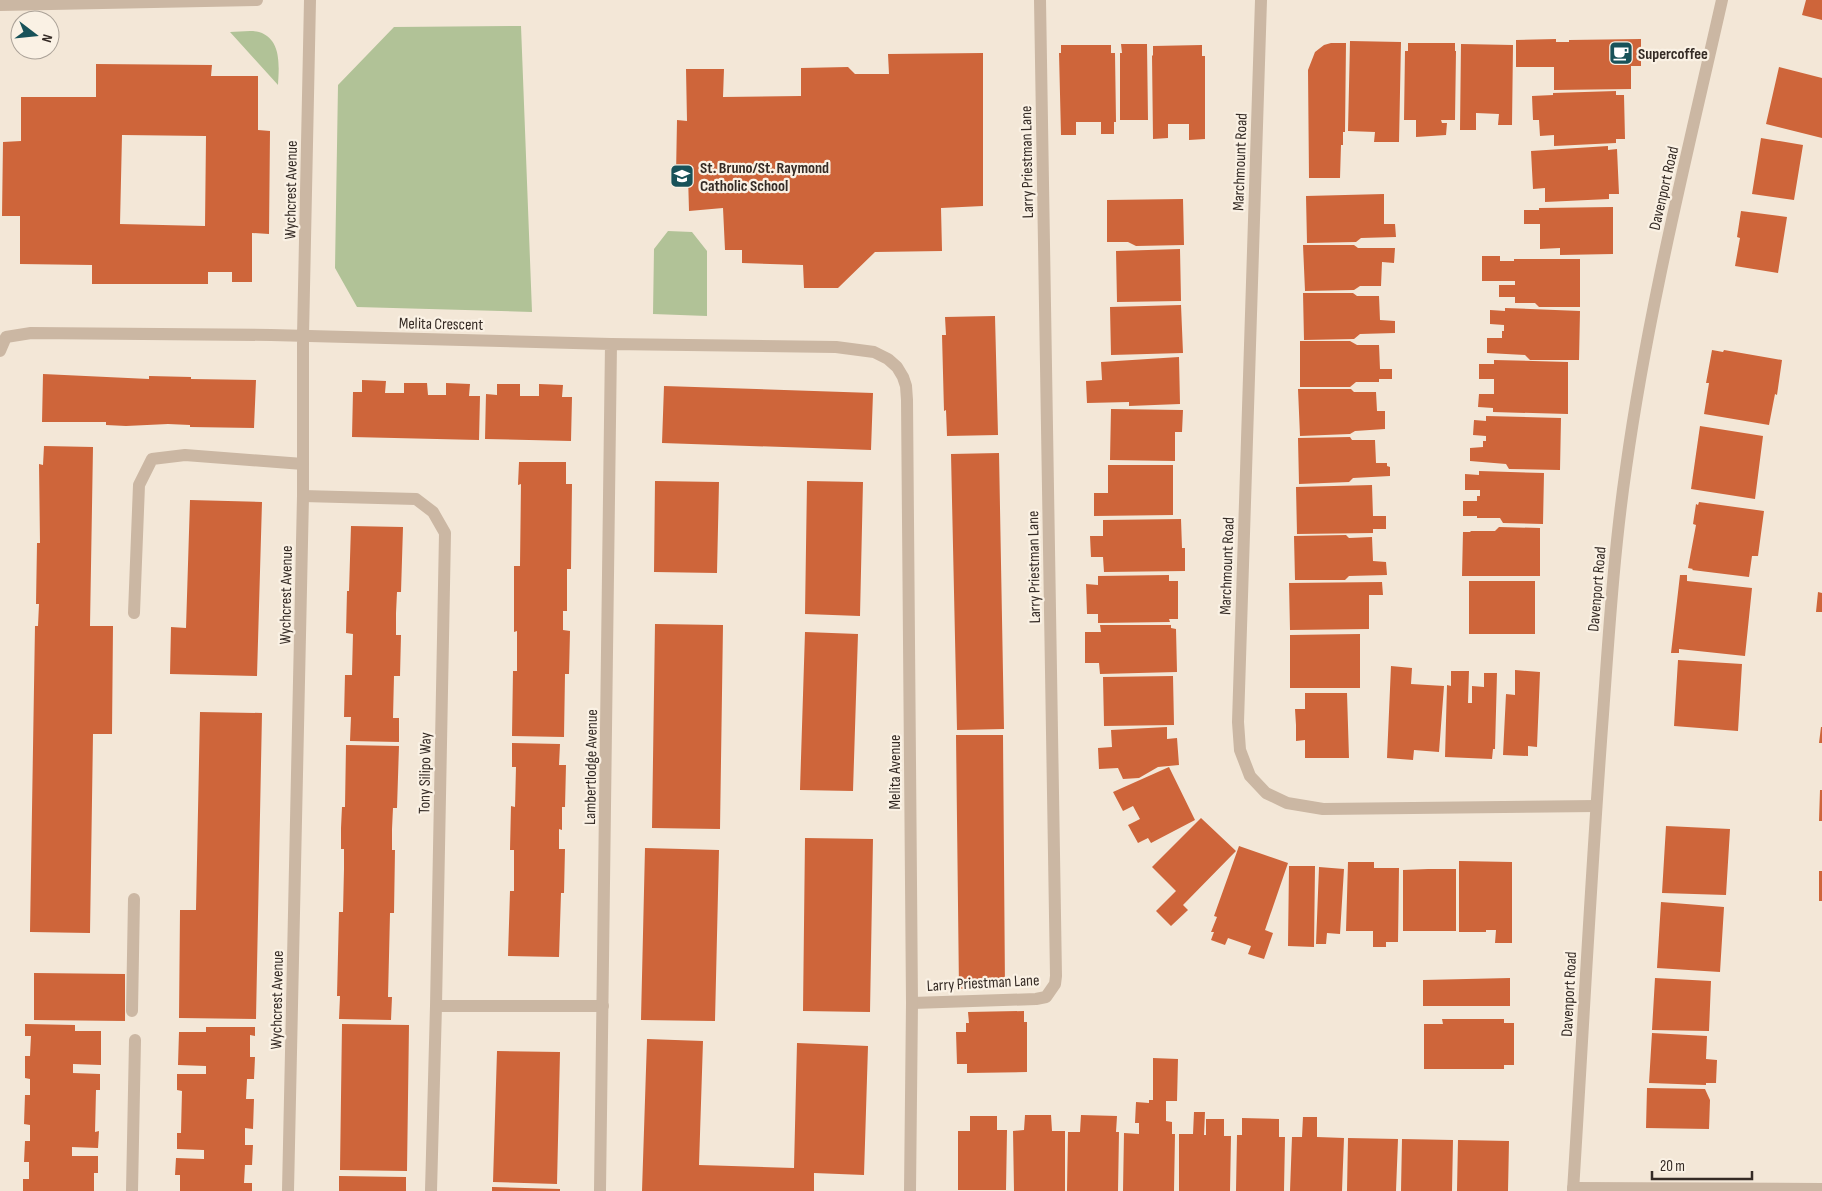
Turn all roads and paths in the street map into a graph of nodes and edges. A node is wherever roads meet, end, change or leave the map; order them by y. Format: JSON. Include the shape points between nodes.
{"nodes":[{"id":1,"x":219,"y":0,"type":"edge"},
{"id":2,"x":257,"y":0,"type":"edge"},
{"id":3,"x":310,"y":0,"type":"edge"},
{"id":4,"x":1040,"y":0,"type":"edge"},
{"id":5,"x":1261,"y":0,"type":"edge"},
{"id":6,"x":1719,"y":0,"type":"edge"},
{"id":7,"x":0,"y":5,"type":"edge"},
{"id":8,"x":304,"y":336,"type":"junction"},
{"id":9,"x":611,"y":344,"type":"junction"},
{"id":10,"x":0,"y":351,"type":"edge"},
{"id":11,"x":888,"y":359,"type":"joint"},
{"id":12,"x":303,"y":464,"type":"junction"},
{"id":13,"x":303,"y":496,"type":"junction"},
{"id":14,"x":134,"y":613,"type":"dead end"},
{"id":15,"x":1596,"y":806,"type":"junction"},
{"id":16,"x":134,"y":899,"type":"dead end"},
{"id":17,"x":912,"y":1002,"type":"junction"},
{"id":18,"x":436,"y":1006,"type":"junction"},
{"id":19,"x":603,"y":1006,"type":"junction"},
{"id":20,"x":132,"y":1010,"type":"dead end"},
{"id":21,"x":135,"y":1040,"type":"dead end"},
{"id":22,"x":1573,"y":1189,"type":"edge"},
{"id":23,"x":1822,"y":1189,"type":"edge"},
{"id":24,"x":132,"y":1191,"type":"edge"},
{"id":25,"x":288,"y":1191,"type":"edge"},
{"id":26,"x":431,"y":1191,"type":"edge"},
{"id":27,"x":600,"y":1191,"type":"edge"},
{"id":28,"x":910,"y":1191,"type":"edge"}],
"edges":[{"from":1,"to":2,"type":"street"},
{"from":1,"to":7,"type":"street"},
{"from":3,"to":8,"type":"street","name":"Wychcrest Avenue"},
{"from":4,"to":17,"type":"street","name":"Larry Priestman Lane","via":[[1055,984],[1046,996],[1036,999]]},
{"from":5,"to":15,"type":"street","name":"Marchmount Road","via":[[1238,722],[1240,750],[1250,776],[1266,793],[1287,803],[1323,809]]},
{"from":6,"to":15,"type":"street","name":"Davenport Road","via":[[1644,356],[1626,467],[1615,557]]},
{"from":8,"to":9,"type":"street","name":"Melita Crescent"},
{"from":8,"to":10,"type":"street","name":"Melita Crescent","via":[[31,333],[6,337]]},
{"from":8,"to":12,"type":"street","name":"Wychcrest Avenue"},
{"from":9,"to":11,"type":"street","name":"Melita Crescent","via":[[836,347],[874,352]]},
{"from":9,"to":19,"type":"street","name":"Lambertlodge Avenue"},
{"from":11,"to":17,"type":"street","name":"Melita Avenue","via":[[903,378],[907,400]]},
{"from":12,"to":13,"type":"street","name":"Wychcrest Avenue"},
{"from":12,"to":14,"type":"street","via":[[185,455],[152,459],[139,485]]},
{"from":13,"to":18,"type":"street","name":"Tony Silipo Way","via":[[416,499],[433,512],[445,534]]},
{"from":13,"to":25,"type":"street","name":"Wychcrest Avenue"},
{"from":15,"to":22,"type":"street","name":"Davenport Road"},
{"from":16,"to":20,"type":"street"},
{"from":17,"to":28,"type":"street","name":"Melita Avenue"},
{"from":18,"to":19,"type":"street"},
{"from":18,"to":26,"type":"street","name":"Tony Silipo Way"},
{"from":19,"to":27,"type":"street","name":"Lambertlodge Avenue"},
{"from":21,"to":24,"type":"street"},
{"from":22,"to":23,"type":"street"}]}
